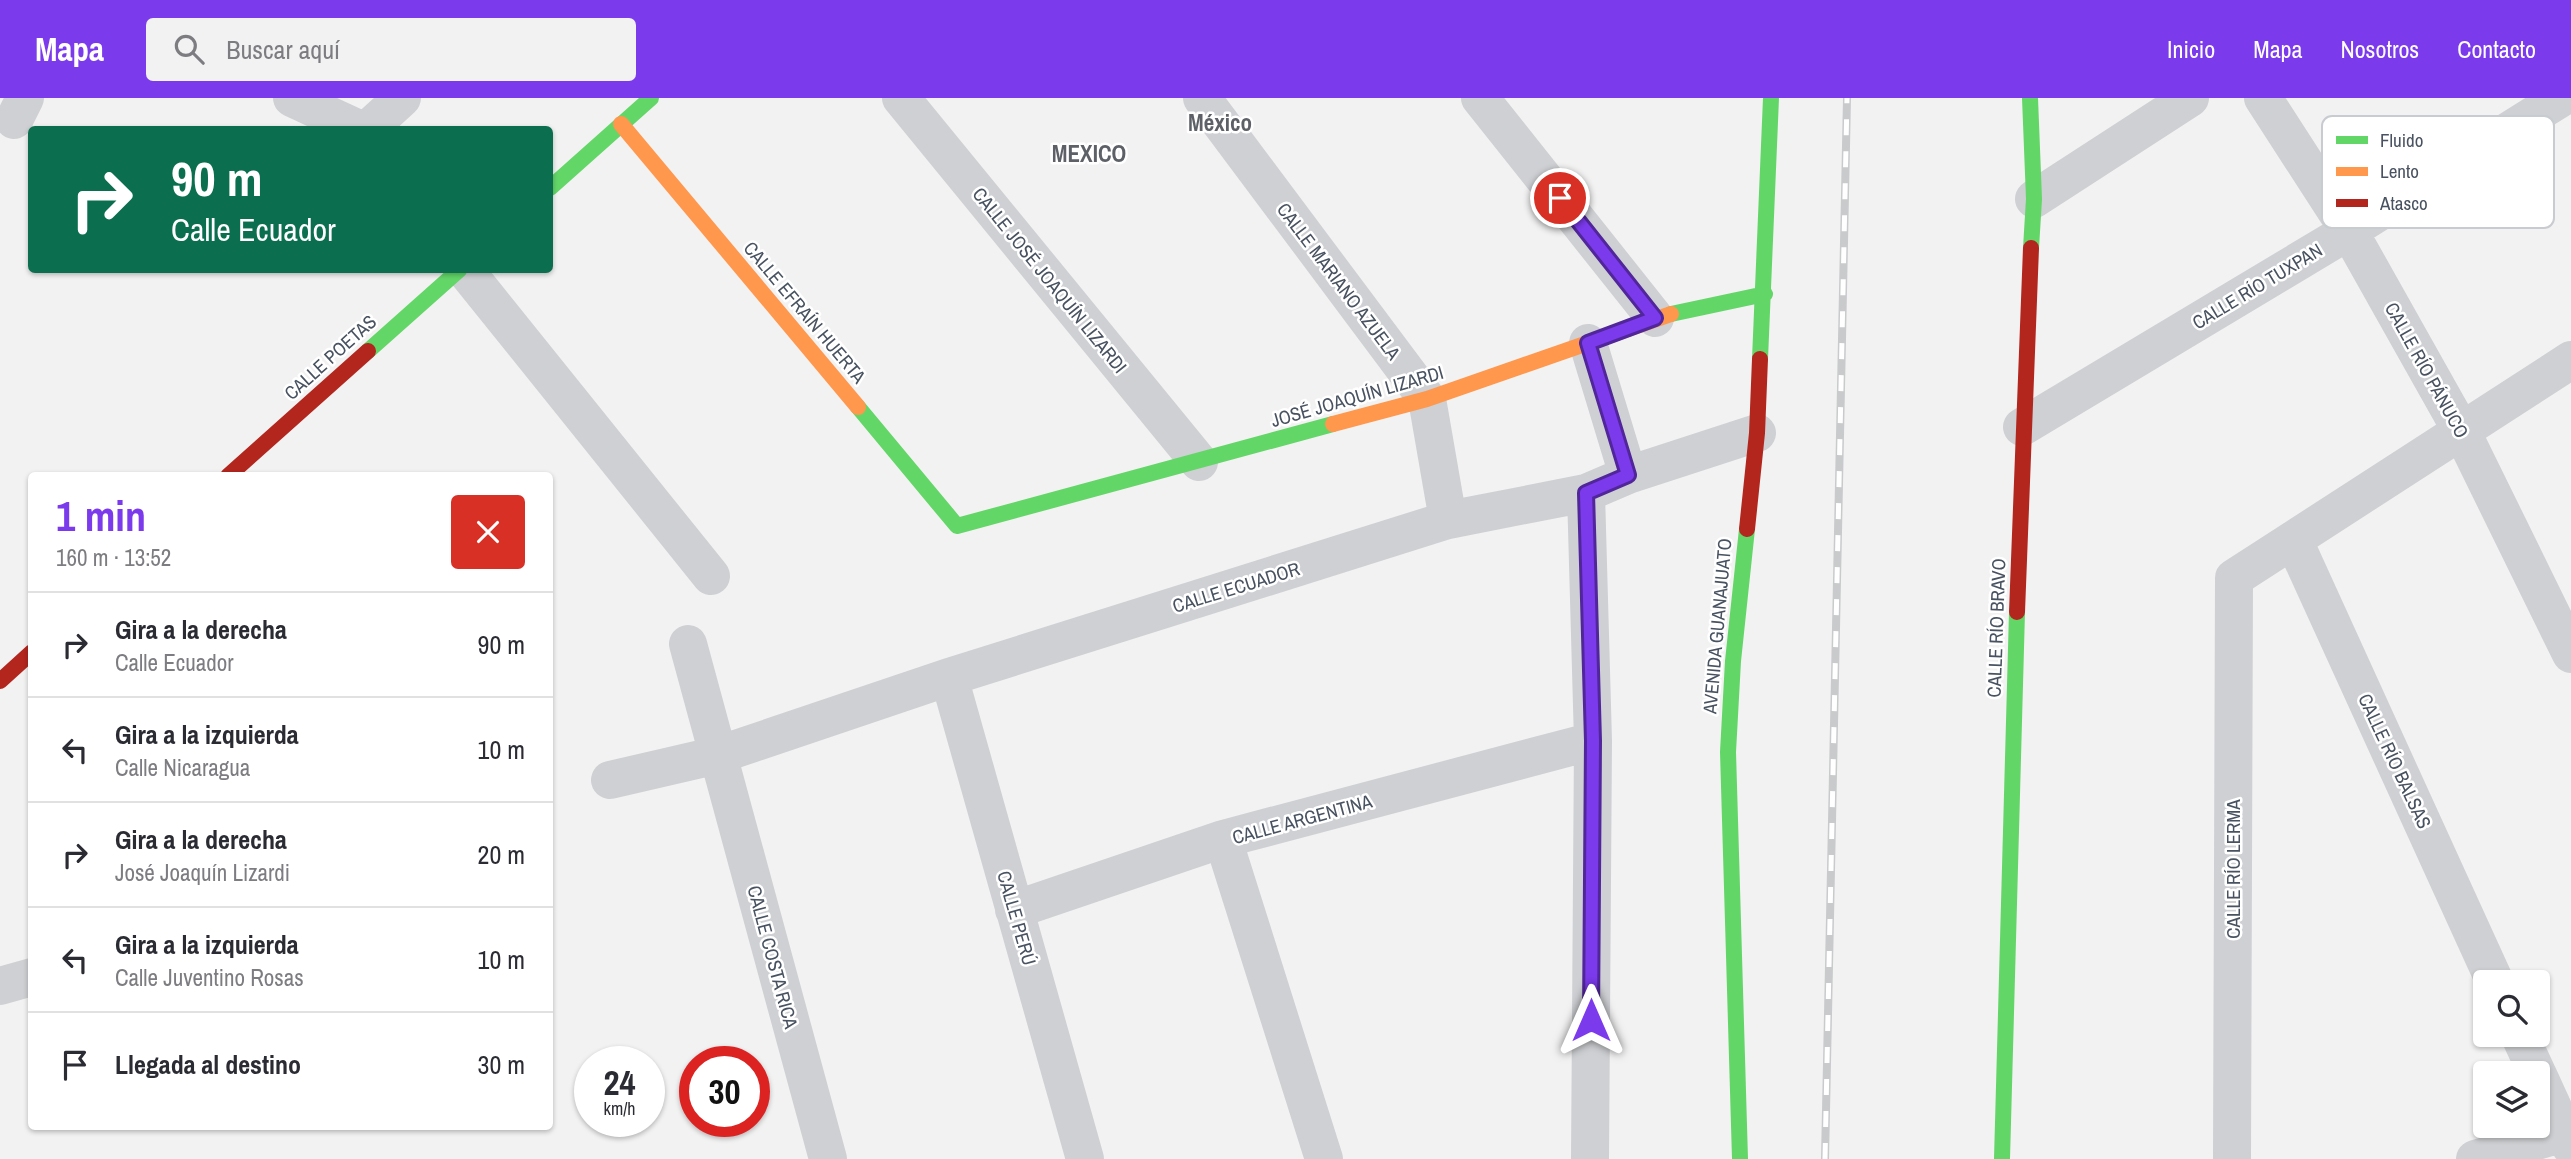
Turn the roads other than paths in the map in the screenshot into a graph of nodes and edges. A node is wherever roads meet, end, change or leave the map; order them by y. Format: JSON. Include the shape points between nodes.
{"nodes":[{"id":1,"x":292,"y":98,"type":"edge"},
{"id":2,"x":402,"y":98,"type":"edge"},
{"id":3,"x":651,"y":98,"type":"edge"},
{"id":4,"x":901,"y":98,"type":"edge"},
{"id":5,"x":1202,"y":98,"type":"edge"},
{"id":6,"x":1480,"y":98,"type":"edge"},
{"id":7,"x":1771,"y":98,"type":"edge"},
{"id":8,"x":2030,"y":98,"type":"edge"},
{"id":9,"x":2190,"y":98,"type":"edge"},
{"id":10,"x":2263,"y":98,"type":"edge"},
{"id":11,"x":2561,"y":98,"type":"edge"},
{"id":12,"x":2532,"y":116,"type":"edge"},
{"id":13,"x":621,"y":124,"type":"junction"},
{"id":14,"x":352,"y":126,"type":"edge"},
{"id":15,"x":371,"y":126,"type":"edge"},
{"id":16,"x":553,"y":185,"type":"edge"},
{"id":17,"x":2322,"y":189,"type":"edge"},
{"id":18,"x":2034,"y":199,"type":"junction"},
{"id":19,"x":2347,"y":228,"type":"edge"},
{"id":20,"x":2354,"y":228,"type":"edge"},
{"id":21,"x":2349,"y":231,"type":"junction"},
{"id":22,"x":456,"y":273,"type":"edge"},
{"id":23,"x":467,"y":273,"type":"edge"},
{"id":24,"x":1765,"y":295,"type":"junction"},
{"id":25,"x":1655,"y":318,"type":"junction"},
{"id":26,"x":1588,"y":343,"type":"junction"},
{"id":27,"x":2571,"y":360,"type":"edge"},
{"id":28,"x":1427,"y":400,"type":"junction"},
{"id":29,"x":2022,"y":427,"type":"junction"},
{"id":30,"x":2462,"y":432,"type":"junction"},
{"id":31,"x":1757,"y":433,"type":"junction"},
{"id":32,"x":1199,"y":462,"type":"junction"},
{"id":33,"x":232,"y":472,"type":"edge"},
{"id":34,"x":1628,"y":475,"type":"junction"},
{"id":35,"x":1586,"y":493,"type":"junction"},
{"id":36,"x":1448,"y":520,"type":"junction"},
{"id":37,"x":957,"y":526,"type":"joint"},
{"id":38,"x":2294,"y":541,"type":"junction"},
{"id":39,"x":711,"y":576,"type":"dead end"},
{"id":40,"x":688,"y":644,"type":"dead end"},
{"id":41,"x":2571,"y":654,"type":"edge"},
{"id":42,"x":28,"y":656,"type":"edge"},
{"id":43,"x":949,"y":677,"type":"junction"},
{"id":44,"x":0,"y":681,"type":"edge"},
{"id":45,"x":1593,"y":741,"type":"junction"},
{"id":46,"x":718,"y":755,"type":"junction"},
{"id":47,"x":610,"y":780,"type":"dead end"},
{"id":48,"x":1223,"y":839,"type":"junction"},
{"id":49,"x":1014,"y":909,"type":"junction"},
{"id":50,"x":2490,"y":970,"type":"edge"},
{"id":51,"x":28,"y":978,"type":"edge"},
{"id":52,"x":0,"y":986,"type":"edge"},
{"id":53,"x":2550,"y":1102,"type":"edge"},
{"id":54,"x":2568,"y":1140,"type":"edge"},
{"id":55,"x":828,"y":1159,"type":"edge"},
{"id":56,"x":1085,"y":1159,"type":"edge"},
{"id":57,"x":1324,"y":1159,"type":"edge"},
{"id":58,"x":1590,"y":1159,"type":"edge"},
{"id":59,"x":1740,"y":1159,"type":"edge"},
{"id":60,"x":2002,"y":1159,"type":"edge"},
{"id":61,"x":2232,"y":1159,"type":"edge"},
{"id":62,"x":2475,"y":1159,"type":"edge"}],
"edges":[{"from":1,"to":14,"type":"street"},
{"from":2,"to":15,"type":"street"},
{"from":3,"to":13,"type":"street"},
{"from":4,"to":32,"type":"street","name":"CALLE JOSÉ JOAQUÍN LIZARDI"},
{"from":5,"to":28,"type":"street","name":"CALLE MARIANO AZUELA"},
{"from":6,"to":25,"type":"street"},
{"from":7,"to":24,"type":"street","name":"AVENIDA GUANAJUATO"},
{"from":8,"to":18,"type":"street","name":"CALLE RÍO BRAVO"},
{"from":9,"to":18,"type":"street"},
{"from":10,"to":17,"type":"street","name":"CALLE RÍO PÁNUCO"},
{"from":11,"to":12,"type":"street","name":"CALLE RÍO TUXPAN"},
{"from":13,"to":16,"type":"street"},
{"from":13,"to":37,"type":"street","name":"CALLE EFRAÍN HUERTA"},
{"from":18,"to":29,"type":"street","name":"CALLE RÍO BRAVO"},
{"from":19,"to":21,"type":"street","name":"CALLE RÍO PÁNUCO"},
{"from":20,"to":21,"type":"street","name":"CALLE RÍO TUXPAN"},
{"from":21,"to":29,"type":"street","name":"CALLE RÍO TUXPAN"},
{"from":21,"to":30,"type":"street","name":"CALLE RÍO PÁNUCO"},
{"from":22,"to":33,"type":"street","name":"CALLE POETAS"},
{"from":23,"to":39,"type":"street"},
{"from":24,"to":25,"type":"street","name":"JOSÉ JOAQUÍN LIZARDI"},
{"from":24,"to":31,"type":"street","name":"AVENIDA GUANAJUATO"},
{"from":25,"to":26,"type":"street","name":"JOSÉ JOAQUÍN LIZARDI"},
{"from":26,"to":28,"type":"street","name":"JOSÉ JOAQUÍN LIZARDI"},
{"from":26,"to":34,"type":"street"},
{"from":27,"to":30,"type":"street"},
{"from":28,"to":32,"type":"street","name":"JOSÉ JOAQUÍN LIZARDI"},
{"from":28,"to":36,"type":"street","name":"CALLE MARIANO AZUELA"},
{"from":29,"to":60,"type":"street","name":"CALLE RÍO BRAVO"},
{"from":30,"to":38,"type":"street"},
{"from":30,"to":41,"type":"street","name":"CALLE RÍO PÁNUCO"},
{"from":31,"to":34,"type":"street","name":"CALLE ECUADOR"},
{"from":31,"to":59,"type":"street","name":"AVENIDA GUANAJUATO","via":[[1732,661],[1728,752]]},
{"from":32,"to":37,"type":"street","name":"JOSÉ JOAQUÍN LIZARDI"},
{"from":34,"to":35,"type":"street","name":"CALLE ECUADOR"},
{"from":35,"to":36,"type":"street","name":"CALLE ECUADOR"},
{"from":35,"to":45,"type":"street"},
{"from":36,"to":43,"type":"street","name":"CALLE ECUADOR"},
{"from":38,"to":50,"type":"street","name":"CALLE RÍO BALSAS"},
{"from":38,"to":61,"type":"street","name":"CALLE RÍO LERMA","via":[[2234,578]]},
{"from":40,"to":46,"type":"street","name":"CALLE COSTA RICA"},
{"from":42,"to":44,"type":"street"},
{"from":43,"to":46,"type":"street","name":"CALLE ECUADOR"},
{"from":43,"to":49,"type":"street","name":"CALLE PERÚ"},
{"from":45,"to":48,"type":"street","name":"CALLE ARGENTINA"},
{"from":45,"to":58,"type":"street"},
{"from":46,"to":47,"type":"street","name":"CALLE ECUADOR"},
{"from":46,"to":55,"type":"street","name":"CALLE COSTA RICA"},
{"from":48,"to":49,"type":"street","name":"CALLE ARGENTINA"},
{"from":48,"to":57,"type":"street"},
{"from":49,"to":56,"type":"street","name":"CALLE PERÚ"},
{"from":51,"to":52,"type":"street"},
{"from":53,"to":54,"type":"street"},
{"from":54,"to":62,"type":"street"}]}
